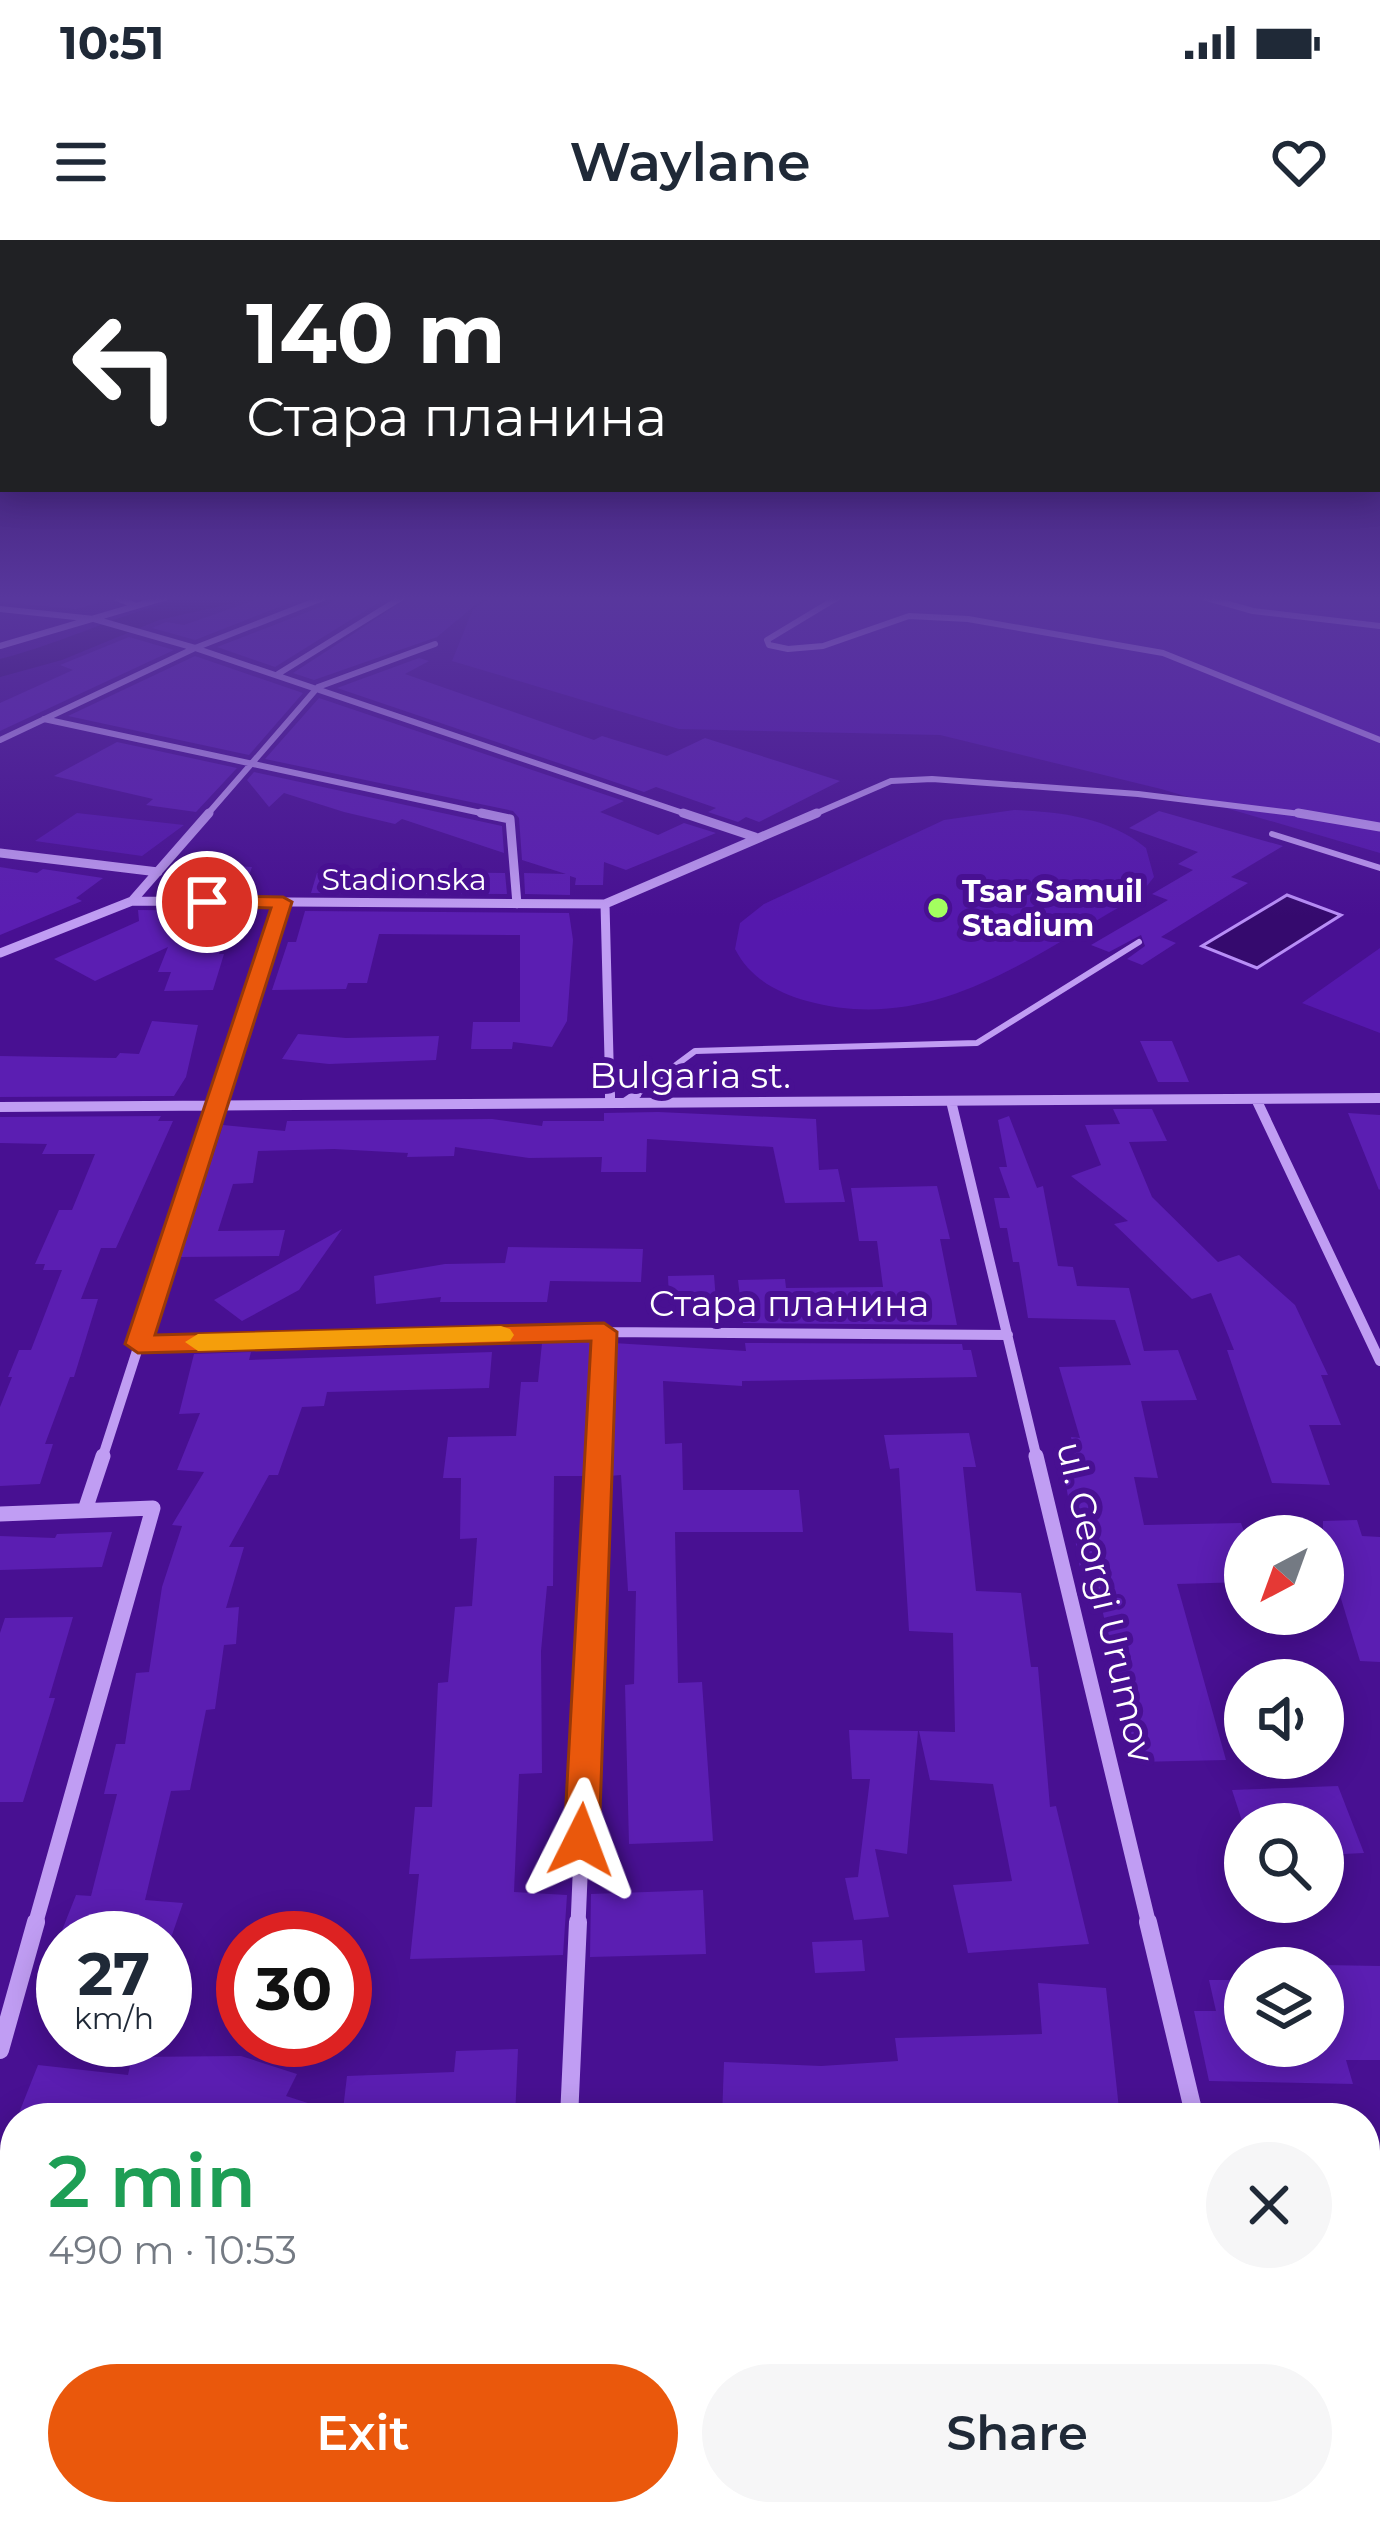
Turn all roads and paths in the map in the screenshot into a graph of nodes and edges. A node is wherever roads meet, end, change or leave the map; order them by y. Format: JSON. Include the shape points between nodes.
{"nodes":[{"id":1,"x":79,"y":703,"type":"edge"},
{"id":2,"x":304,"y":703,"type":"edge"},
{"id":3,"x":363,"y":703,"type":"edge"},
{"id":4,"x":1291,"y":703,"type":"edge"},
{"id":5,"x":44,"y":719,"type":"junction"},
{"id":6,"x":0,"y":736,"type":"edge"},
{"id":7,"x":1380,"y":740,"type":"edge"},
{"id":8,"x":251,"y":764,"type":"junction"},
{"id":9,"x":1380,"y":827,"type":"edge"},
{"id":10,"x":1272,"y":834,"type":"dead end"},
{"id":11,"x":755,"y":837,"type":"junction"},
{"id":12,"x":0,"y":853,"type":"edge"},
{"id":13,"x":1380,"y":868,"type":"edge"},
{"id":14,"x":158,"y":872,"type":"junction"},
{"id":15,"x":132,"y":902,"type":"junction"},
{"id":16,"x":283,"y":902,"type":"junction"},
{"id":17,"x":518,"y":904,"type":"junction"},
{"id":18,"x":604,"y":904,"type":"junction"},
{"id":19,"x":1139,"y":942,"type":"dead end"},
{"id":20,"x":0,"y":953,"type":"edge"},
{"id":21,"x":1380,"y":1098,"type":"edge"},
{"id":22,"x":1256,"y":1099,"type":"junction"},
{"id":23,"x":952,"y":1101,"type":"junction"},
{"id":24,"x":610,"y":1103,"type":"junction"},
{"id":25,"x":624,"y":1103,"type":"junction"},
{"id":26,"x":214,"y":1106,"type":"junction"},
{"id":27,"x":0,"y":1107,"type":"edge"},
{"id":28,"x":604,"y":1332,"type":"junction"},
{"id":29,"x":1008,"y":1335,"type":"junction"},
{"id":30,"x":138,"y":1344,"type":"junction"},
{"id":31,"x":1380,"y":1361,"type":"edge"},
{"id":32,"x":86,"y":1510,"type":"junction"},
{"id":33,"x":0,"y":1514,"type":"edge"},
{"id":34,"x":0,"y":2050,"type":"edge"},
{"id":35,"x":570,"y":2103,"type":"edge"},
{"id":36,"x":1192,"y":2103,"type":"edge"}],
"edges":[{"from":1,"to":5,"type":"street"},
{"from":2,"to":8,"type":"street"},
{"from":3,"to":11,"type":"street"},
{"from":4,"to":7,"type":"street"},
{"from":5,"to":6,"type":"street"},
{"from":5,"to":8,"type":"street"},
{"from":8,"to":14,"type":"street"},
{"from":8,"to":17,"type":"street","via":[[510,819]]},
{"from":9,"to":11,"type":"street","via":[[1263,806],[926,777],[891,781]]},
{"from":10,"to":13,"type":"lane"},
{"from":11,"to":18,"type":"street"},
{"from":12,"to":14,"type":"street"},
{"from":14,"to":15,"type":"street"},
{"from":15,"to":16,"type":"street","name":"Stadionska"},
{"from":15,"to":20,"type":"street"},
{"from":16,"to":17,"type":"street","name":"Stadionska"},
{"from":16,"to":26,"type":"street"},
{"from":17,"to":18,"type":"street","name":"Stadionska"},
{"from":18,"to":24,"type":"street"},
{"from":19,"to":25,"type":"lane","via":[[977,1043],[694,1052]]},
{"from":21,"to":22,"type":"street","name":"Bulgaria st."},
{"from":22,"to":23,"type":"street","name":"Bulgaria st."},
{"from":22,"to":31,"type":"street"},
{"from":23,"to":25,"type":"street","name":"Bulgaria st."},
{"from":23,"to":29,"type":"street","name":"ul. Georgi Urumov"},
{"from":24,"to":25,"type":"street","name":"Bulgaria st."},
{"from":24,"to":26,"type":"street","name":"Bulgaria st."},
{"from":26,"to":27,"type":"street","name":"Bulgaria st."},
{"from":26,"to":30,"type":"street"},
{"from":28,"to":29,"type":"street","name":"Стара планина"},
{"from":28,"to":30,"type":"street","name":"Стара планина"},
{"from":28,"to":35,"type":"street"},
{"from":29,"to":36,"type":"street","name":"ul. Georgi Urumov"},
{"from":30,"to":32,"type":"street"},
{"from":32,"to":33,"type":"street"},
{"from":32,"to":34,"type":"street","via":[[153,1508]]}]}
